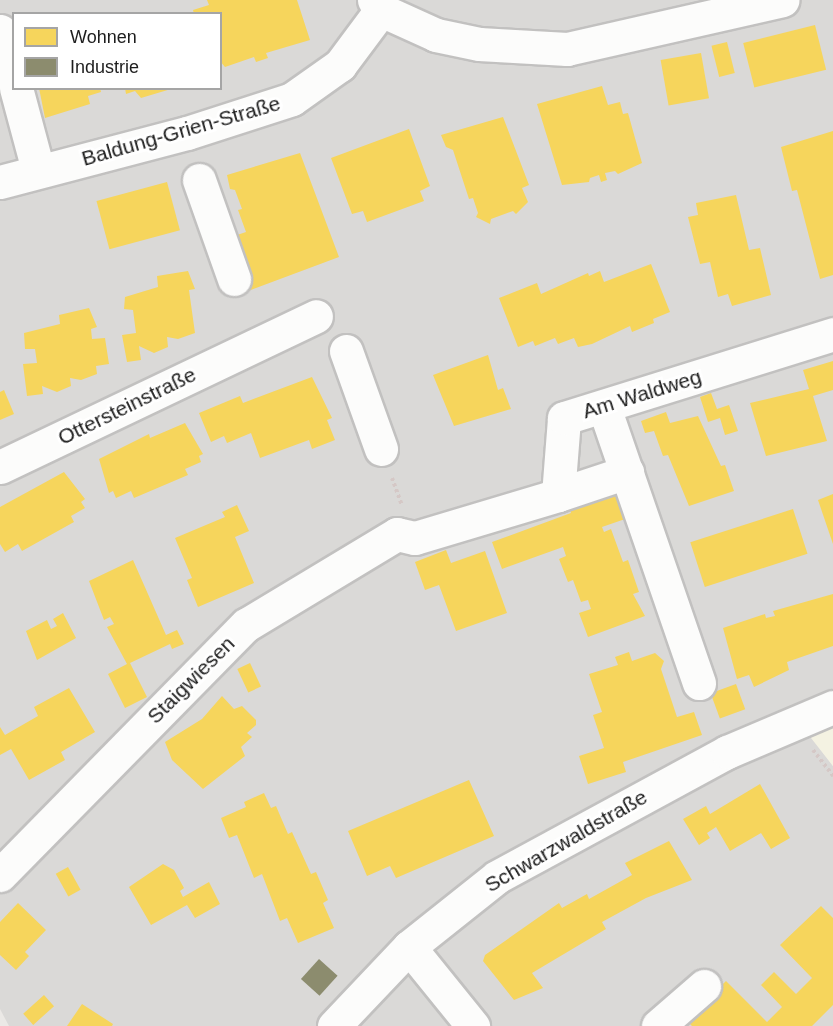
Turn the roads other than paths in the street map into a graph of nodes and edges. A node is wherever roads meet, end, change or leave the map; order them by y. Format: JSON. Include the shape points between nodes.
{"nodes":[{"id":1,"x":782,"y":0,"type":"edge"},
{"id":2,"x":378,"y":5,"type":"edge"},
{"id":3,"x":0,"y":31,"type":"edge"},
{"id":4,"x":12,"y":74,"type":"edge"},
{"id":5,"x":17,"y":90,"type":"edge"},
{"id":6,"x":38,"y":170,"type":"junction"},
{"id":7,"x":199,"y":180,"type":"dead end"},
{"id":8,"x":0,"y":183,"type":"edge"},
{"id":9,"x":234,"y":279,"type":"dead end"},
{"id":10,"x":316,"y":316,"type":"dead end"},
{"id":11,"x":833,"y":334,"type":"edge"},
{"id":12,"x":346,"y":351,"type":"dead end"},
{"id":13,"x":604,"y":407,"type":"junction"},
{"id":14,"x":381,"y":449,"type":"road end"},
{"id":15,"x":0,"y":467,"type":"edge"},
{"id":16,"x":627,"y":472,"type":"junction"},
{"id":17,"x":558,"y":495,"type":"junction"},
{"id":18,"x":699,"y":683,"type":"dead end"},
{"id":19,"x":833,"y":707,"type":"edge"},
{"id":20,"x":0,"y":875,"type":"edge"},
{"id":21,"x":410,"y":946,"type":"junction"},
{"id":22,"x":704,"y":986,"type":"dead end"},
{"id":23,"x":334,"y":1026,"type":"edge"},
{"id":24,"x":473,"y":1026,"type":"edge"},
{"id":25,"x":658,"y":1026,"type":"edge"}],
"edges":[{"from":1,"to":2,"type":"street","name":"Baldung-Grien-Straße","via":[[567,49],[479,44],[436,35]]},
{"from":2,"to":6,"type":"street","name":"Baldung-Grien-Straße","via":[[340,65],[292,99],[187,133]]},
{"from":3,"to":4,"type":"street"},
{"from":5,"to":6,"type":"street"},
{"from":6,"to":8,"type":"street","name":"Baldung-Grien-Straße"},
{"from":7,"to":9,"type":"street"},
{"from":10,"to":15,"type":"street","name":"Ottersteinstraße"},
{"from":11,"to":13,"type":"street","name":"Am Waldweg"},
{"from":12,"to":14,"type":"street"},
{"from":13,"to":16,"type":"street"},
{"from":13,"to":17,"type":"street","name":"Am Waldweg","via":[[564,418]]},
{"from":16,"to":17,"type":"street"},
{"from":16,"to":18,"type":"street"},
{"from":17,"to":20,"type":"street","name":"Staigwiesen","via":[[411,526],[246,625]]},
{"from":19,"to":21,"type":"street","name":"Schwarzwaldstraße","via":[[727,752],[496,877]]},
{"from":21,"to":23,"type":"street","name":"Schwarzwaldstraße"},
{"from":21,"to":24,"type":"street"},
{"from":22,"to":25,"type":"street"}]}
